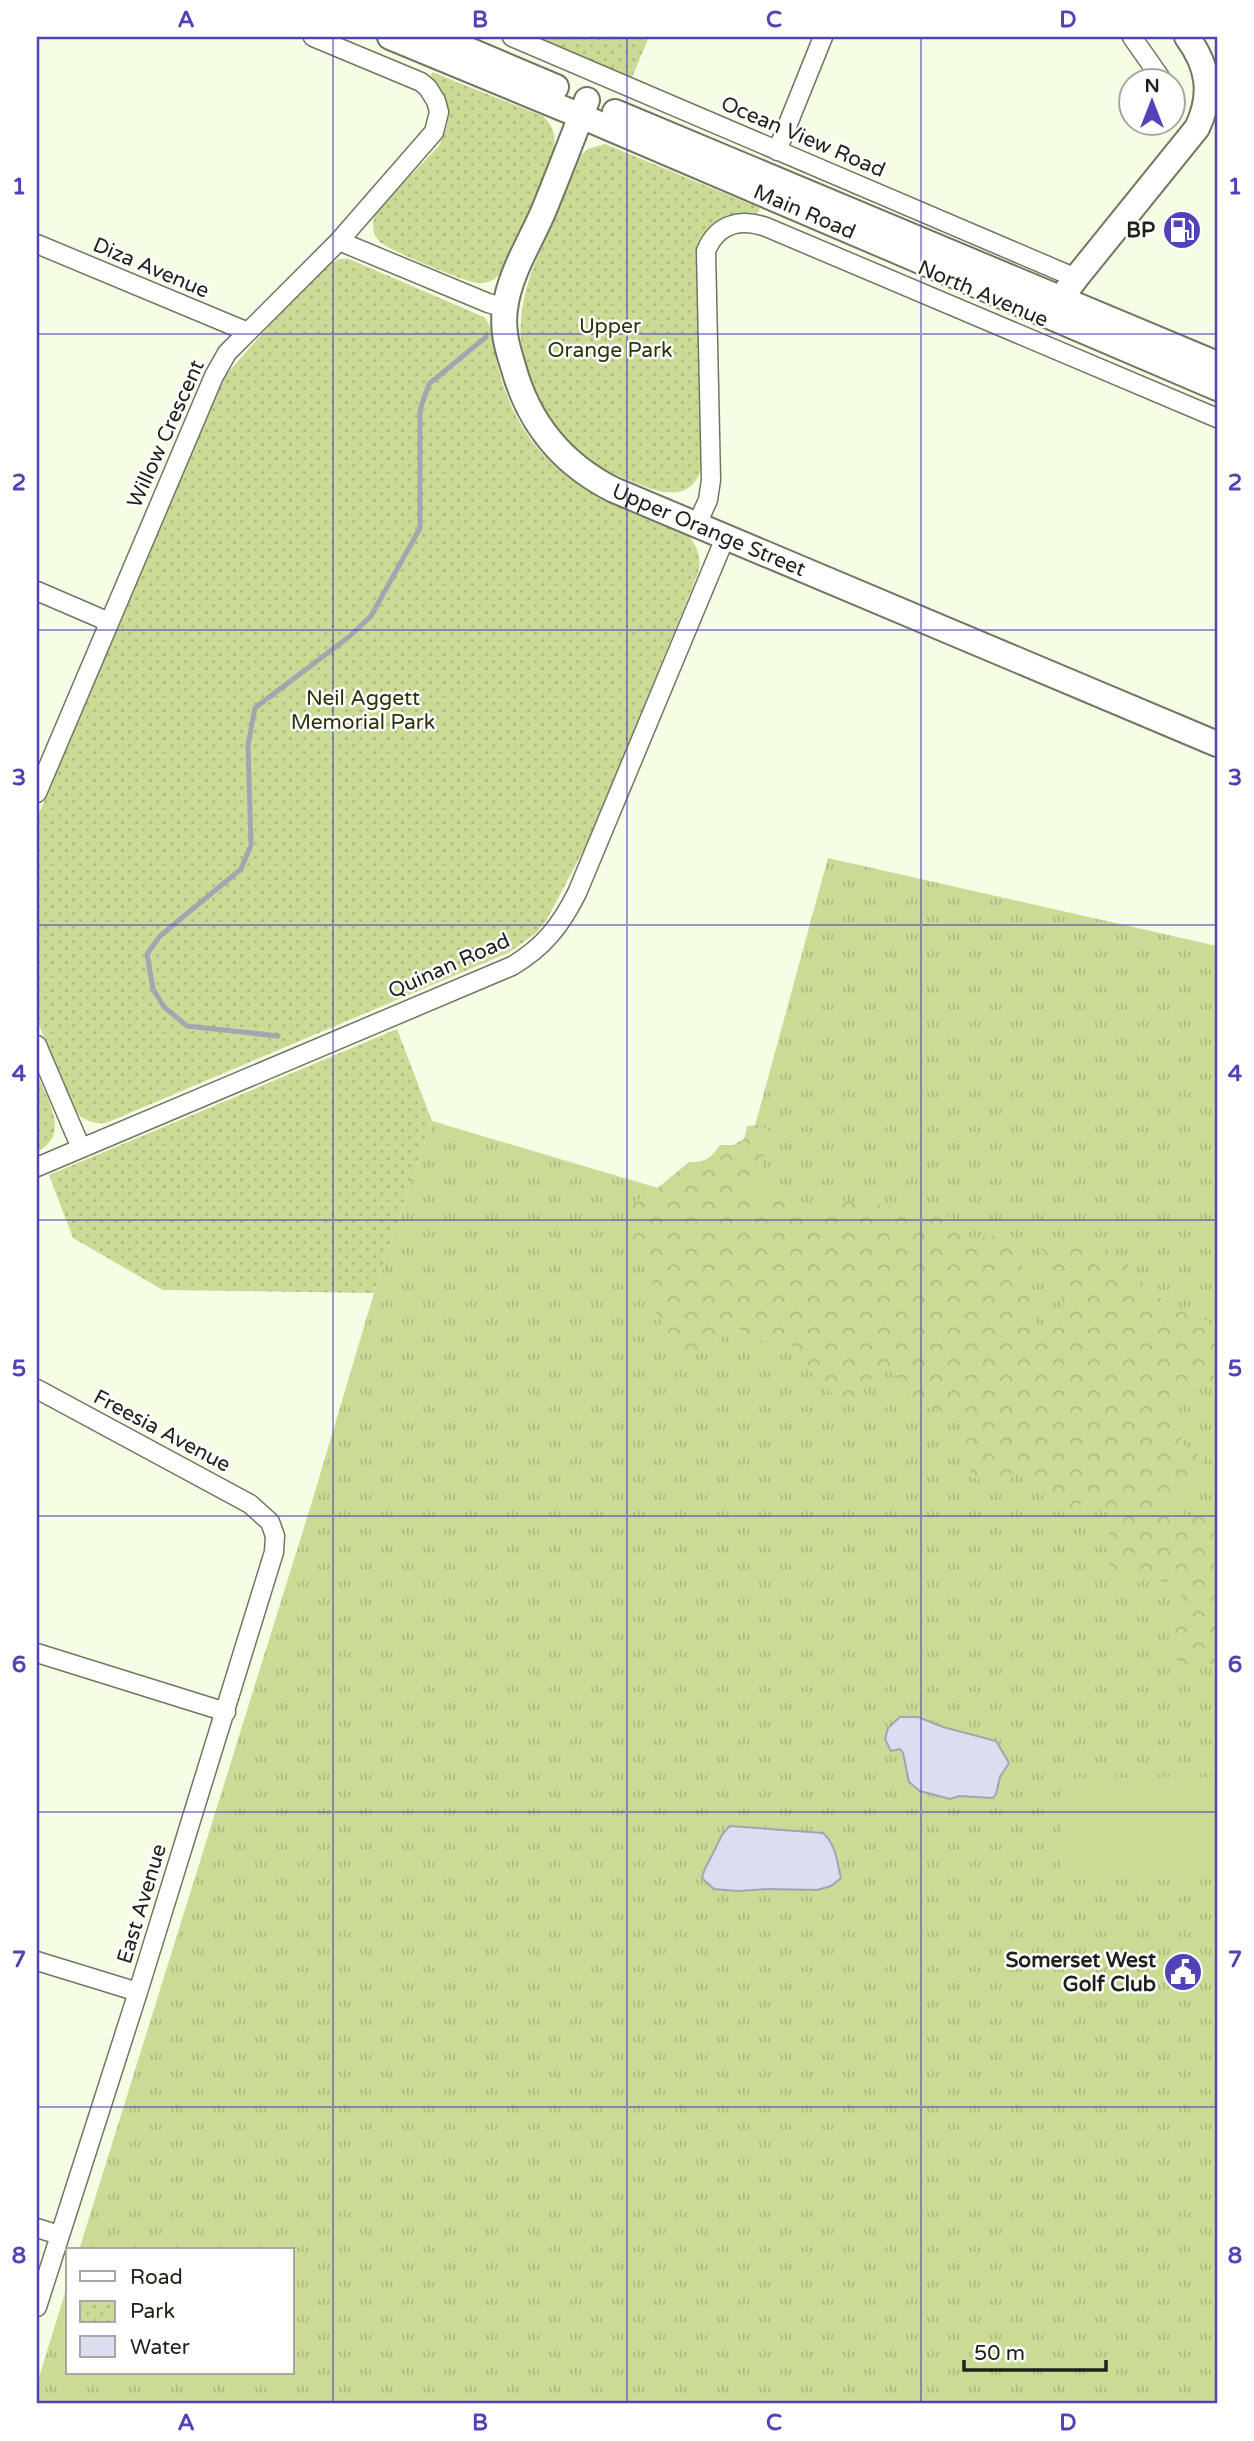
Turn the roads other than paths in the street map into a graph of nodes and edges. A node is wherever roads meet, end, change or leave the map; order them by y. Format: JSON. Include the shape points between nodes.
{"nodes":[{"id":1,"x":313,"y":37,"type":"edge"},
{"id":2,"x":390,"y":37,"type":"edge"},
{"id":3,"x":438,"y":37,"type":"edge"},
{"id":4,"x":512,"y":37,"type":"edge"},
{"id":5,"x":823,"y":37,"type":"edge"},
{"id":6,"x":1132,"y":37,"type":"edge"},
{"id":7,"x":1187,"y":37,"type":"edge"},
{"id":8,"x":1152,"y":66,"type":"edge"},
{"id":9,"x":584,"y":108,"type":"junction"},
{"id":10,"x":777,"y":151,"type":"junction"},
{"id":11,"x":339,"y":241,"type":"junction"},
{"id":12,"x":37,"y":244,"type":"edge"},
{"id":13,"x":1076,"y":278,"type":"junction"},
{"id":14,"x":505,"y":308,"type":"junction"},
{"id":15,"x":1057,"y":308,"type":"junction"},
{"id":16,"x":248,"y":332,"type":"junction"},
{"id":17,"x":1217,"y":364,"type":"edge"},
{"id":18,"x":1217,"y":388,"type":"edge"},
{"id":19,"x":1217,"y":418,"type":"edge"},
{"id":20,"x":697,"y":524,"type":"junction"},
{"id":21,"x":725,"y":538,"type":"junction"},
{"id":22,"x":37,"y":591,"type":"edge"},
{"id":23,"x":109,"y":622,"type":"junction"},
{"id":24,"x":1217,"y":744,"type":"edge"},
{"id":25,"x":37,"y":793,"type":"edge"},
{"id":26,"x":37,"y":1045,"type":"edge"},
{"id":27,"x":81,"y":1148,"type":"junction"},
{"id":28,"x":37,"y":1167,"type":"edge"},
{"id":29,"x":37,"y":1389,"type":"edge"},
{"id":30,"x":264,"y":1515,"type":"joint"},
{"id":31,"x":37,"y":1653,"type":"edge"},
{"id":32,"x":226,"y":1712,"type":"junction"},
{"id":33,"x":37,"y":1961,"type":"edge"},
{"id":34,"x":138,"y":1993,"type":"junction"},
{"id":35,"x":37,"y":2228,"type":"edge"},
{"id":36,"x":59,"y":2235,"type":"junction"},
{"id":37,"x":37,"y":2307,"type":"edge"}],
"edges":[{"from":1,"to":11,"type":"street","name":"Willow Crescent","via":[[421,82],[433,94],[439,112],[425,144]]},
{"from":2,"to":9,"type":"street","name":"Main Road"},
{"from":3,"to":9,"type":"street","name":"Main Road"},
{"from":4,"to":10,"type":"street","name":"Ocean View Road"},
{"from":5,"to":10,"type":"street"},
{"from":6,"to":8,"type":"street"},
{"from":7,"to":13,"type":"street","via":[[1207,78],[1204,113],[1177,154]]},
{"from":9,"to":14,"type":"street","name":"Upper Orange Street"},
{"from":9,"to":15,"type":"street","name":"Main Road"},
{"from":10,"to":13,"type":"street","name":"Ocean View Road"},
{"from":11,"to":14,"type":"street"},
{"from":11,"to":16,"type":"street","name":"Willow Crescent"},
{"from":12,"to":16,"type":"street","name":"Diza Avenue"},
{"from":13,"to":15,"type":"street"},
{"from":14,"to":20,"type":"street","name":"Upper Orange Street","via":[[505,337],[516,379],[533,418],[557,449],[597,481]]},
{"from":15,"to":17,"type":"street","name":"Main Road"},
{"from":15,"to":18,"type":"street","name":"Main Road"},
{"from":16,"to":23,"type":"street","name":"Willow Crescent","via":[[227,353],[214,376]]},
{"from":19,"to":20,"type":"street","name":"North Avenue","via":[[766,227],[752,222],[728,225],[717,232],[706,251],[711,480]]},
{"from":20,"to":21,"type":"street","name":"Upper Orange Street"},
{"from":21,"to":24,"type":"street","name":"Upper Orange Street"},
{"from":21,"to":27,"type":"street","name":"Quinan Road","via":[[577,893],[545,943],[512,965]]},
{"from":22,"to":23,"type":"street"},
{"from":23,"to":25,"type":"street","name":"Willow Crescent"},
{"from":26,"to":27,"type":"street"},
{"from":27,"to":28,"type":"street","name":"Quinan Road"},
{"from":29,"to":30,"type":"street","name":"Freesia Avenue"},
{"from":30,"to":32,"type":"street","name":"East Avenue","via":[[273,1529],[274,1552]]},
{"from":31,"to":32,"type":"street"},
{"from":32,"to":34,"type":"street","name":"East Avenue"},
{"from":33,"to":34,"type":"street"},
{"from":34,"to":36,"type":"street","name":"East Avenue"},
{"from":35,"to":36,"type":"street"},
{"from":36,"to":37,"type":"street","name":"East Avenue"}]}
